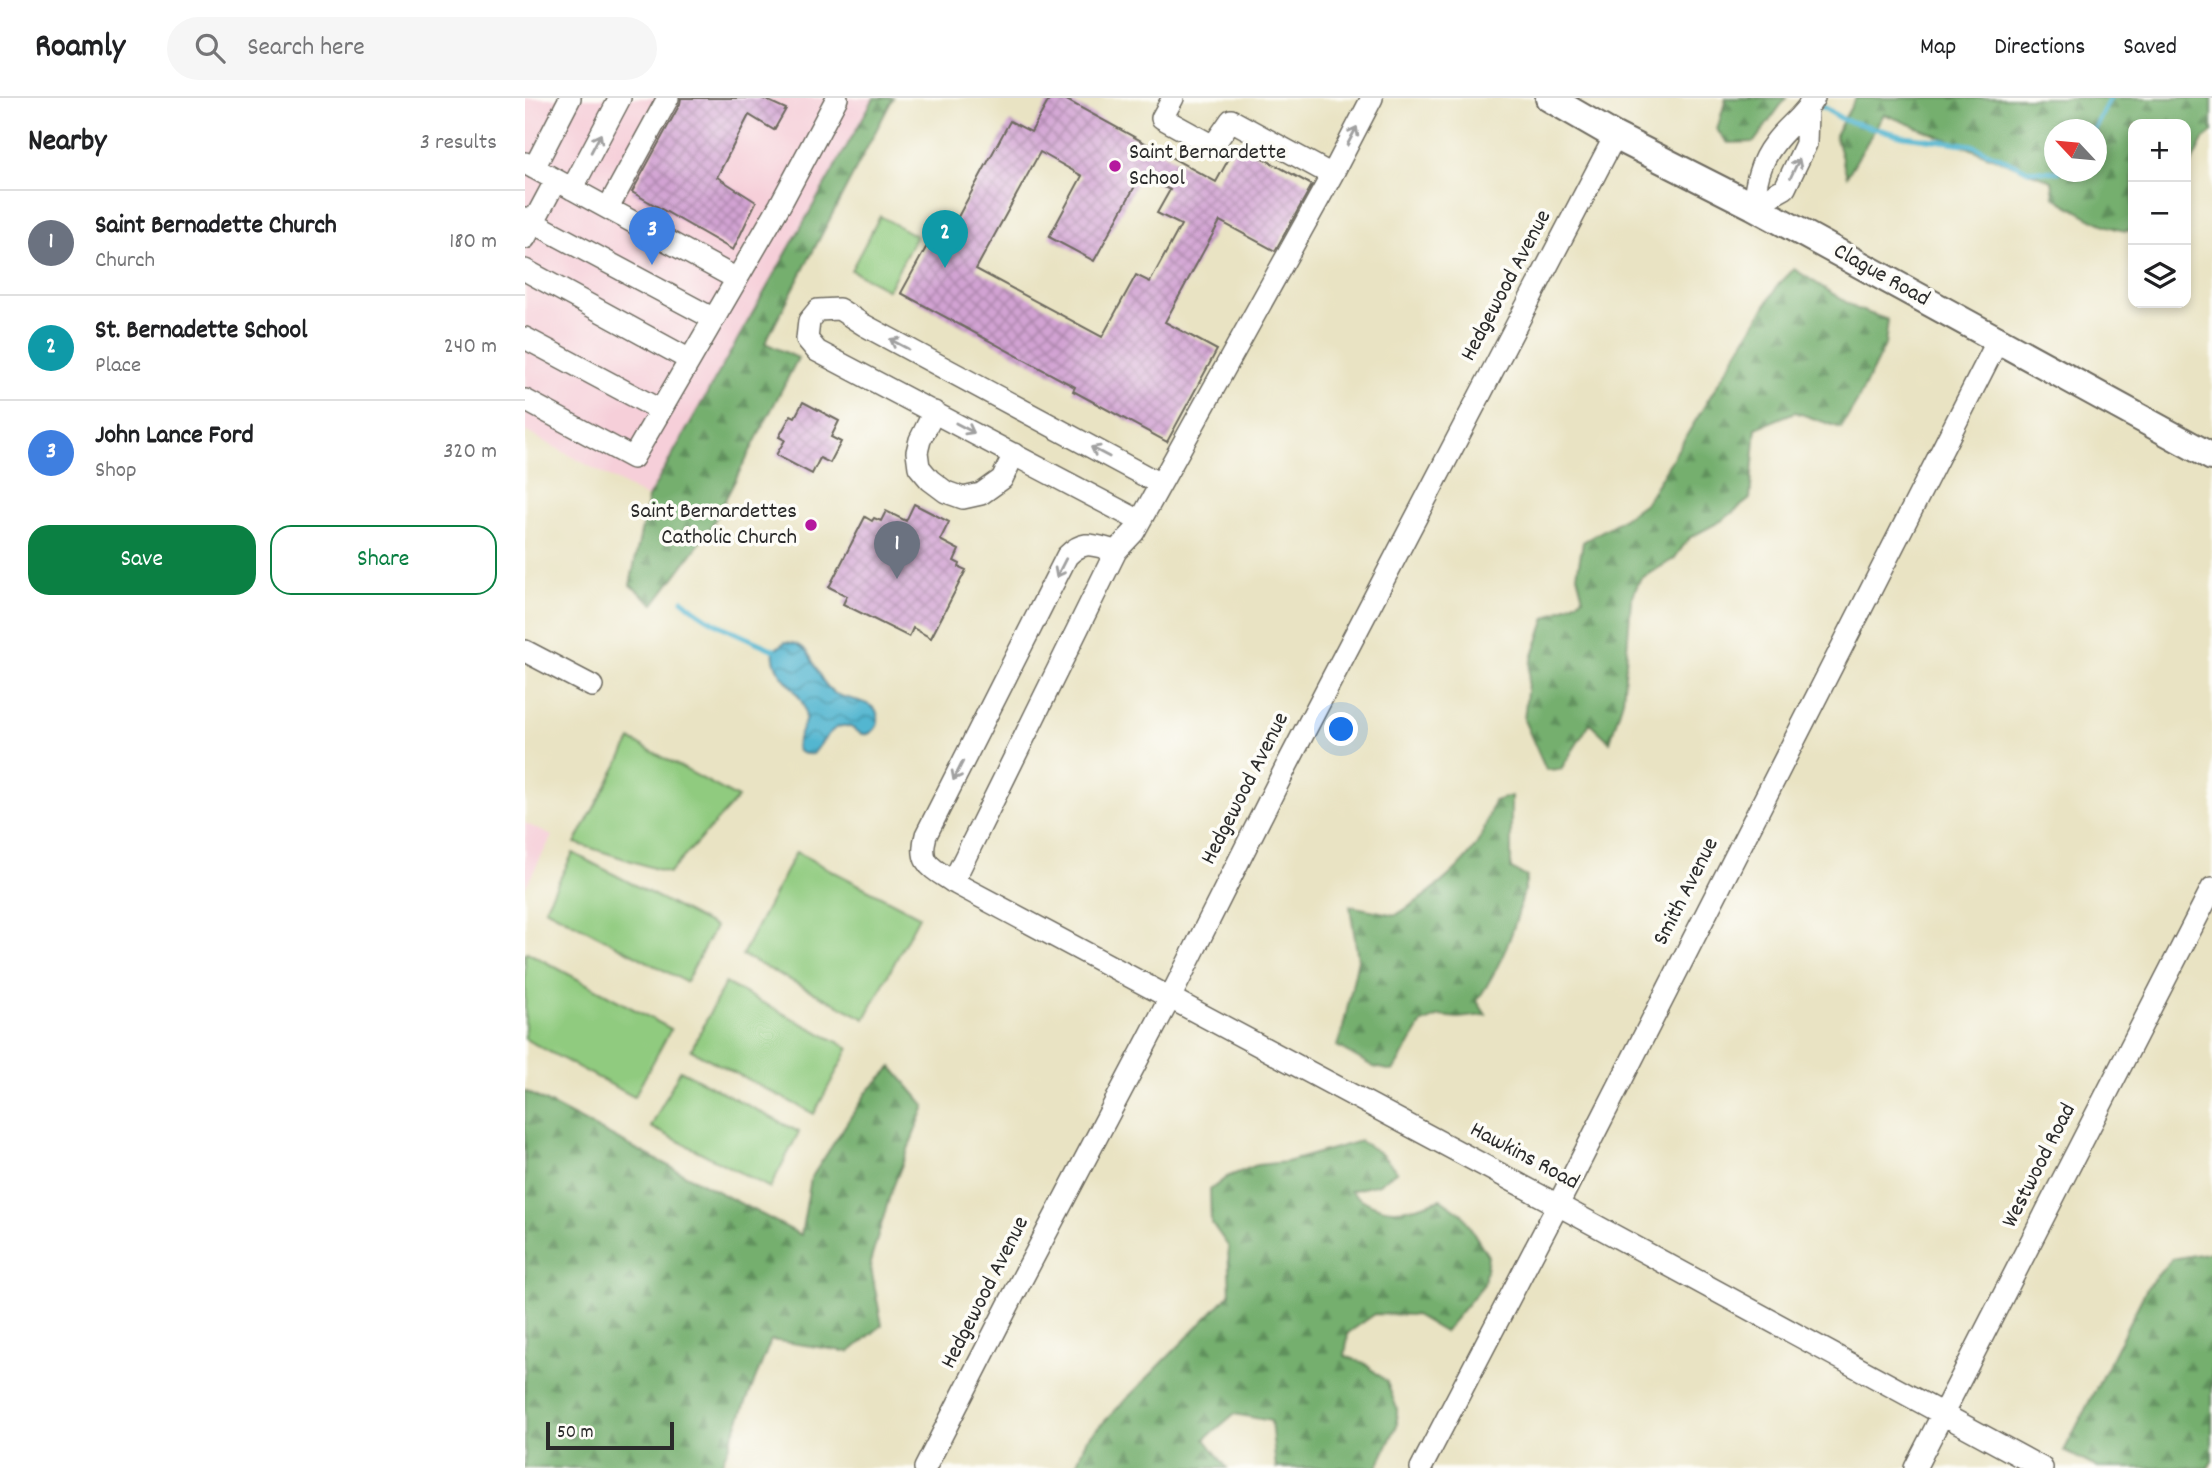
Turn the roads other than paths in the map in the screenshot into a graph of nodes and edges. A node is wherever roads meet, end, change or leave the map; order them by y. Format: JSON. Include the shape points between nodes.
{"nodes":[{"id":1,"x":570,"y":98,"type":"edge"},
{"id":2,"x":620,"y":98,"type":"edge"},
{"id":3,"x":668,"y":98,"type":"edge"},
{"id":4,"x":837,"y":98,"type":"edge"},
{"id":5,"x":1173,"y":98,"type":"edge"},
{"id":6,"x":1372,"y":98,"type":"edge"},
{"id":7,"x":1549,"y":98,"type":"edge"},
{"id":8,"x":1810,"y":104,"type":"edge"},
{"id":9,"x":1615,"y":135,"type":"junction"},
{"id":10,"x":529,"y":165,"type":"edge"},
{"id":11,"x":1332,"y":174,"type":"junction"},
{"id":12,"x":564,"y":184,"type":"junction"},
{"id":13,"x":1753,"y":206,"type":"junction"},
{"id":14,"x":608,"y":208,"type":"junction"},
{"id":15,"x":528,"y":226,"type":"edge"},
{"id":16,"x":525,"y":270,"type":"edge"},
{"id":17,"x":737,"y":279,"type":"junction"},
{"id":18,"x":714,"y":319,"type":"junction"},
{"id":19,"x":525,"y":338,"type":"edge"},
{"id":20,"x":1998,"y":340,"type":"junction"},
{"id":21,"x":690,"y":360,"type":"junction"},
{"id":22,"x":525,"y":401,"type":"edge"},
{"id":23,"x":660,"y":410,"type":"junction"},
{"id":24,"x":934,"y":412,"type":"junction"},
{"id":25,"x":1014,"y":454,"type":"junction"},
{"id":26,"x":2212,"y":457,"type":"edge"},
{"id":27,"x":1160,"y":484,"type":"junction"},
{"id":28,"x":1140,"y":521,"type":"junction"},
{"id":29,"x":1116,"y":551,"type":"junction"},
{"id":30,"x":525,"y":651,"type":"edge"},
{"id":31,"x":592,"y":686,"type":"dead end"},
{"id":32,"x":953,"y":882,"type":"junction"},
{"id":33,"x":2212,"y":888,"type":"edge"},
{"id":34,"x":1170,"y":998,"type":"junction"},
{"id":35,"x":1558,"y":1205,"type":"junction"},
{"id":36,"x":1942,"y":1414,"type":"junction"},
{"id":37,"x":926,"y":1468,"type":"edge"},
{"id":38,"x":1421,"y":1468,"type":"edge"},
{"id":39,"x":1915,"y":1468,"type":"edge"},
{"id":40,"x":2042,"y":1468,"type":"edge"}],
"edges":[{"from":1,"to":10,"type":"street"},
{"from":12,"to":2,"type":"street","one_way":true},
{"from":3,"to":14,"type":"street"},
{"from":4,"to":17,"type":"street"},
{"from":5,"to":11,"type":"street","via":[[1162,118],[1213,146],[1231,120]]},
{"from":11,"to":6,"type":"street","one_way":true},
{"from":7,"to":9,"type":"main road","name":"Clague Road"},
{"from":8,"to":13,"type":"street","via":[[1774,144],[1757,174]]},
{"from":13,"to":8,"type":"street","one_way":true,"via":[[1785,188],[1806,144]]},
{"from":9,"to":13,"type":"main road","name":"Clague Road"},
{"from":9,"to":34,"type":"street","name":"Hedgewood Avenue"},
{"from":10,"to":12,"type":"street"},
{"from":11,"to":27,"type":"street"},
{"from":12,"to":14,"type":"street"},
{"from":12,"to":15,"type":"street"},
{"from":13,"to":20,"type":"main road","name":"Clague Road"},
{"from":14,"to":17,"type":"street"},
{"from":15,"to":18,"type":"street"},
{"from":16,"to":21,"type":"street"},
{"from":17,"to":18,"type":"street"},
{"from":18,"to":21,"type":"street"},
{"from":19,"to":23,"type":"street"},
{"from":20,"to":26,"type":"main road","name":"Clague Road"},
{"from":20,"to":35,"type":"street","name":"Smith Avenue"},
{"from":21,"to":23,"type":"street"},
{"from":22,"to":23,"type":"street","via":[[633,458]]},
{"from":24,"to":25,"type":"street","one_way":true},
{"from":24,"to":25,"type":"street","via":[[920,440],[919,467],[946,492],[963,498],[981,494],[1002,479]]},
{"from":27,"to":24,"type":"street","one_way":true,"via":[[839,309],[818,310],[809,321],[807,339],[817,351]]},
{"from":25,"to":28,"type":"street"},
{"from":27,"to":28,"type":"street"},
{"from":28,"to":29,"type":"street"},
{"from":29,"to":32,"type":"street"},
{"from":29,"to":32,"type":"street","name":"Hawkins Road","one_way":true,"via":[[1087,544],[1067,556],[926,835],[925,861]]},
{"from":30,"to":31,"type":"street"},
{"from":32,"to":34,"type":"street","name":"Hawkins Road"},
{"from":33,"to":36,"type":"street","name":"Westwood Road"},
{"from":34,"to":35,"type":"street","name":"Hawkins Road"},
{"from":34,"to":37,"type":"street","name":"Hedgewood Avenue"},
{"from":35,"to":36,"type":"street","name":"Hawkins Road"},
{"from":35,"to":38,"type":"street","name":"Smith Avenue"},
{"from":36,"to":39,"type":"street","name":"Westwood Road"},
{"from":36,"to":40,"type":"street","name":"Hawkins Road"}]}
